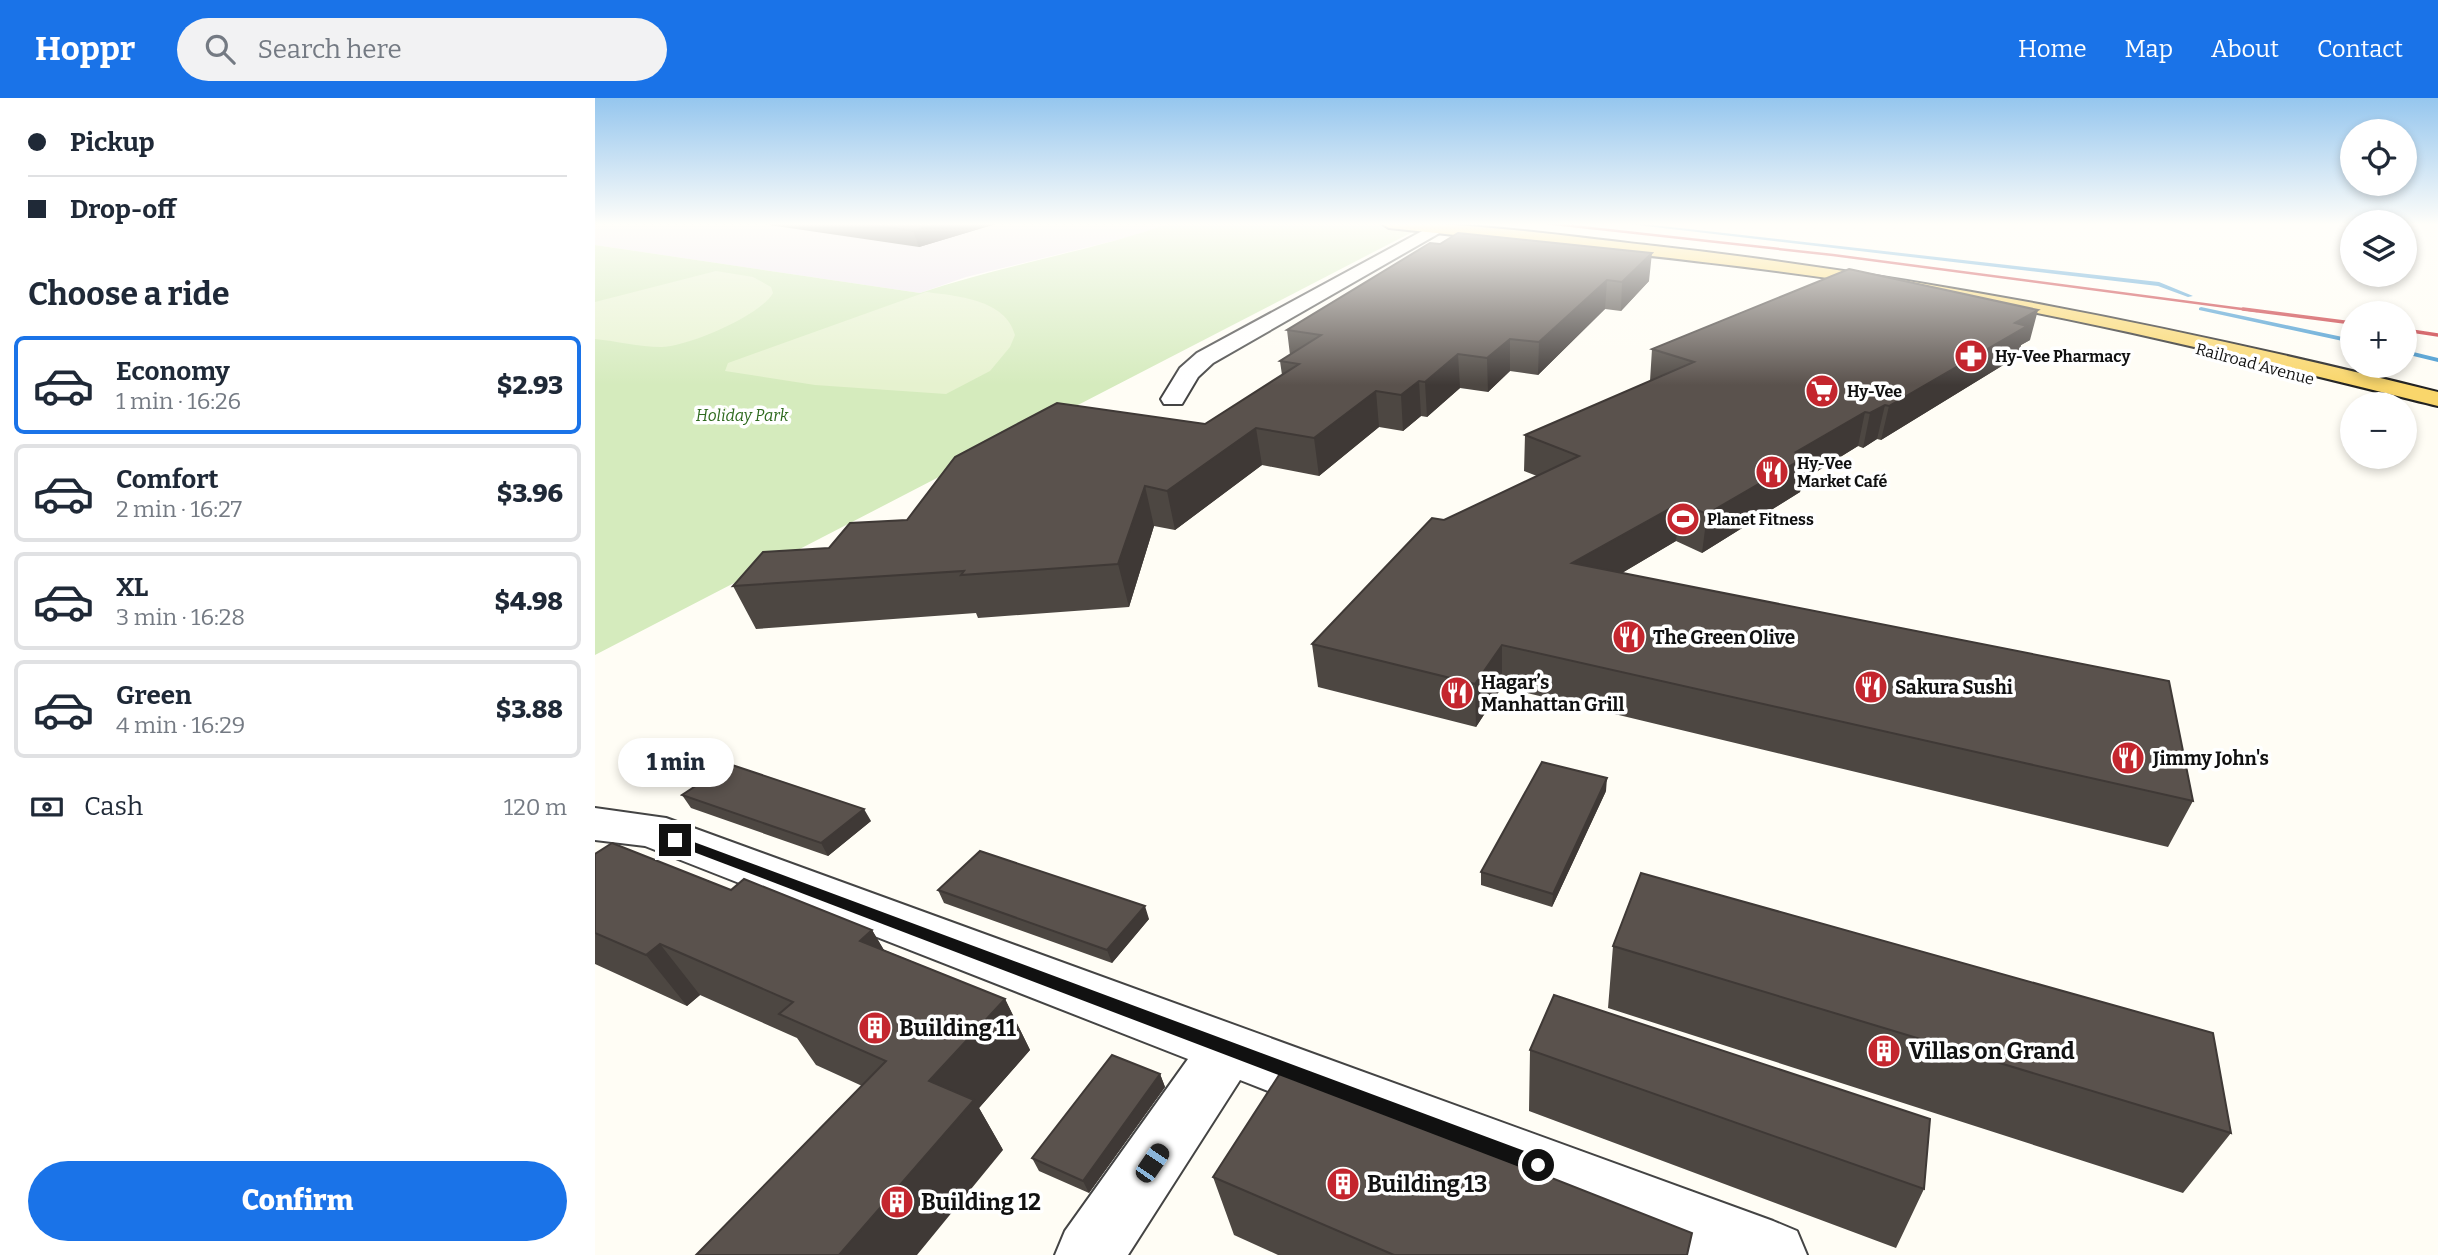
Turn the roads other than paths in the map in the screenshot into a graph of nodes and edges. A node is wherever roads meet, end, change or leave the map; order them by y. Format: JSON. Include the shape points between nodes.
{"nodes":[{"id":1,"x":1350,"y":277,"type":"edge"},
{"id":2,"x":1859,"y":277,"type":"edge"},
{"id":3,"x":2154,"y":331,"type":"junction"},
{"id":4,"x":1173,"y":399,"type":"dead end"},
{"id":5,"x":2438,"y":399,"type":"edge"},
{"id":6,"x":2438,"y":412,"type":"edge"},
{"id":7,"x":595,"y":824,"type":"edge"},
{"id":8,"x":1229,"y":1047,"type":"junction"},
{"id":9,"x":1089,"y":1255,"type":"edge"},
{"id":10,"x":1773,"y":1255,"type":"edge"}],
"edges":[{"from":1,"to":4,"type":"street","via":[[1205,358],[1188,373]]},
{"from":2,"to":3,"type":"main road","name":"Railroad Avenue"},
{"from":3,"to":5,"type":"main road","name":"Railroad Avenue"},
{"from":3,"to":6,"type":"main road","name":"Railroad Avenue","via":[[2202,350]]},
{"from":7,"to":8,"type":"street","via":[[650,830]]},
{"from":8,"to":9,"type":"street"},
{"from":8,"to":10,"type":"street"}]}
